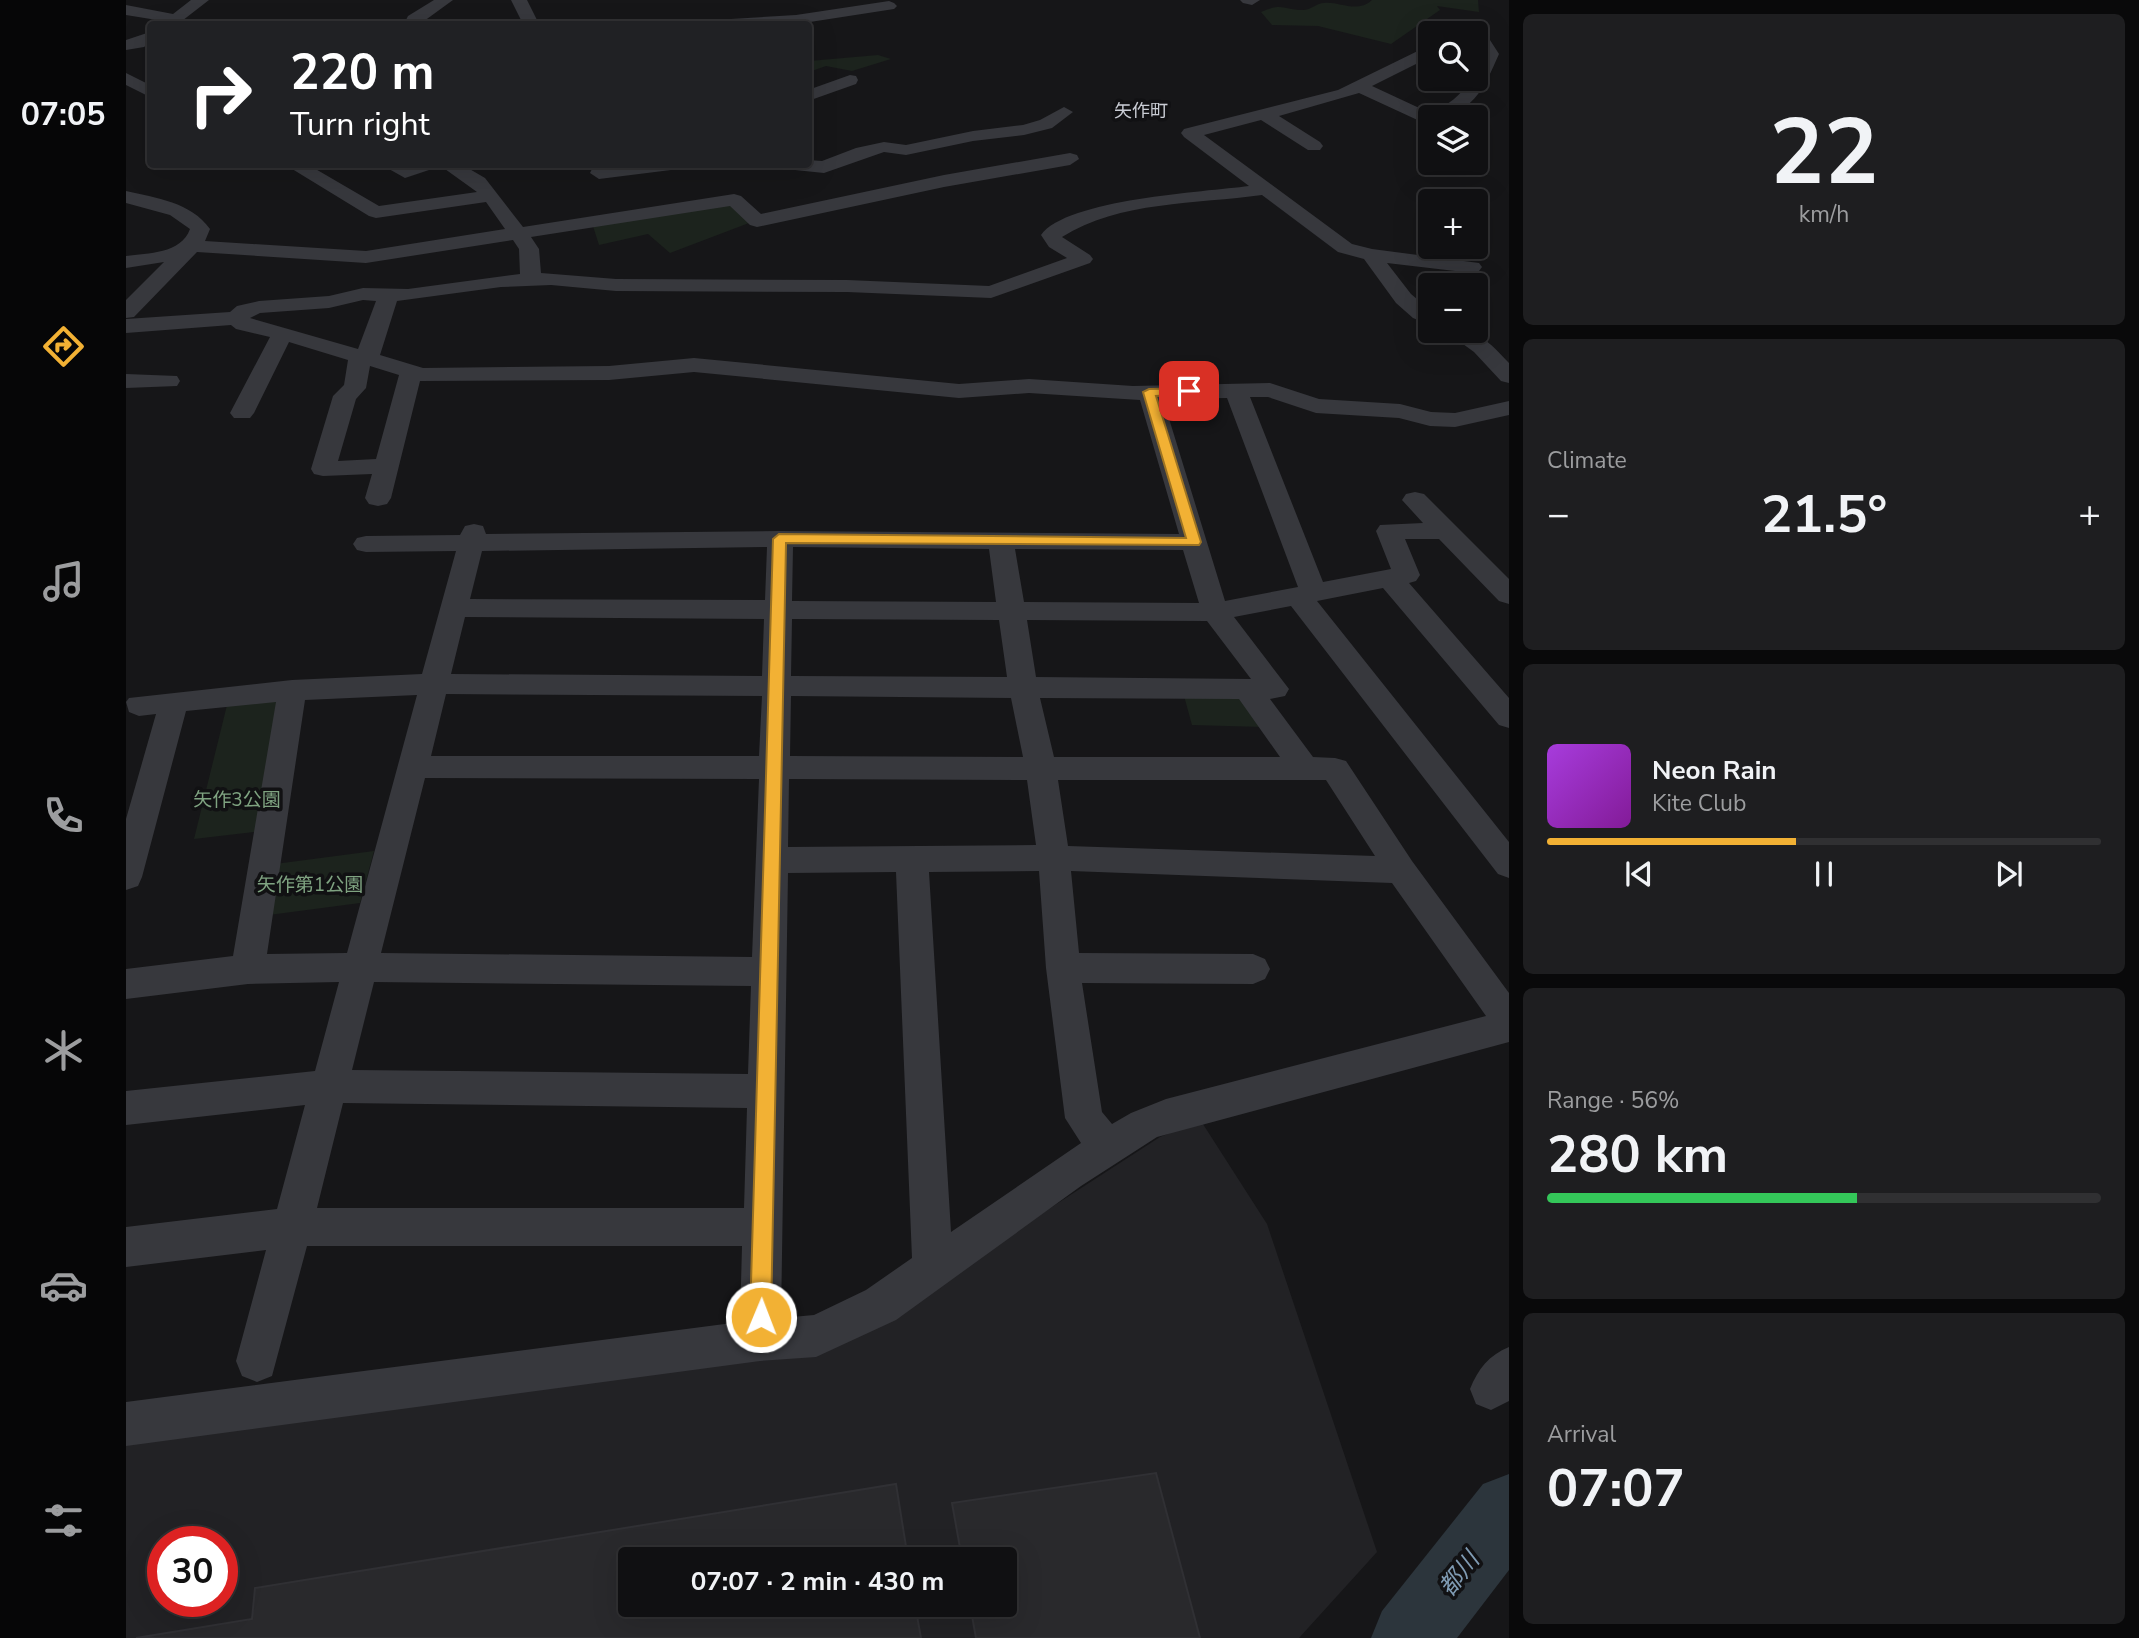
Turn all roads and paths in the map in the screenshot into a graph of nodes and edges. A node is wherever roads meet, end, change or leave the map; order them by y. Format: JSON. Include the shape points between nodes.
{"nodes":[{"id":1,"x":201,"y":0,"type":"edge"},
{"id":2,"x":519,"y":0,"type":"edge"},
{"id":3,"x":881,"y":0,"type":"edge"},
{"id":4,"x":449,"y":4,"type":"edge"},
{"id":5,"x":126,"y":10,"type":"edge"},
{"id":6,"x":168,"y":21,"type":"edge"},
{"id":7,"x":173,"y":21,"type":"edge"},
{"id":8,"x":413,"y":21,"type":"edge"},
{"id":9,"x":530,"y":21,"type":"edge"},
{"id":10,"x":780,"y":21,"type":"edge"},
{"id":11,"x":1418,"y":56,"type":"edge"},
{"id":12,"x":126,"y":78,"type":"edge"},
{"id":13,"x":850,"y":80,"type":"dead end"},
{"id":14,"x":1360,"y":87,"type":"junction"},
{"id":15,"x":147,"y":90,"type":"edge"},
{"id":16,"x":1474,"y":91,"type":"edge"},
{"id":17,"x":812,"y":94,"type":"edge"},
{"id":18,"x":1460,"y":105,"type":"edge"},
{"id":19,"x":1064,"y":112,"type":"dead end"},
{"id":20,"x":1418,"y":114,"type":"edge"},
{"id":21,"x":1265,"y":115,"type":"junction"},
{"id":22,"x":1314,"y":146,"type":"dead end"},
{"id":23,"x":906,"y":150,"type":"junction"},
{"id":24,"x":1069,"y":159,"type":"dead end"},
{"id":25,"x":812,"y":166,"type":"edge"},
{"id":26,"x":300,"y":168,"type":"edge"},
{"id":27,"x":396,"y":168,"type":"edge"},
{"id":28,"x":418,"y":168,"type":"edge"},
{"id":29,"x":454,"y":168,"type":"edge"},
{"id":30,"x":597,"y":169,"type":"edge"},
{"id":31,"x":941,"y":182,"type":"junction"},
{"id":32,"x":1266,"y":189,"type":"junction"},
{"id":33,"x":491,"y":196,"type":"junction"},
{"id":34,"x":126,"y":197,"type":"edge"},
{"id":35,"x":613,"y":218,"type":"junction"},
{"id":36,"x":516,"y":233,"type":"junction"},
{"id":37,"x":192,"y":246,"type":"junction"},
{"id":38,"x":1371,"y":254,"type":"junction"},
{"id":39,"x":366,"y":257,"type":"junction"},
{"id":40,"x":126,"y":262,"type":"edge"},
{"id":41,"x":1472,"y":267,"type":"dead end"},
{"id":42,"x":531,"y":280,"type":"junction"},
{"id":43,"x":380,"y":293,"type":"junction"},
{"id":44,"x":126,"y":312,"type":"edge"},
{"id":45,"x":1418,"y":313,"type":"edge"},
{"id":46,"x":236,"y":318,"type":"junction"},
{"id":47,"x":126,"y":326,"type":"edge"},
{"id":48,"x":283,"y":333,"type":"junction"},
{"id":49,"x":1477,"y":343,"type":"edge"},
{"id":50,"x":364,"y":357,"type":"junction"},
{"id":51,"x":411,"y":371,"type":"junction"},
{"id":52,"x":1509,"y":376,"type":"edge"},
{"id":53,"x":126,"y":381,"type":"edge"},
{"id":54,"x":169,"y":381,"type":"dead end"},
{"id":55,"x":1236,"y":390,"type":"junction"},
{"id":56,"x":1149,"y":392,"type":"junction"},
{"id":57,"x":1509,"y":408,"type":"edge"},
{"id":58,"x":242,"y":413,"type":"dead end"},
{"id":59,"x":387,"y":466,"type":"junction"},
{"id":60,"x":378,"y":498,"type":"dead end"},
{"id":61,"x":1415,"y":500,"type":"dead end"},
{"id":62,"x":1446,"y":531,"type":"junction"},
{"id":63,"x":473,"y":537,"type":"junction"},
{"id":64,"x":779,"y":539,"type":"junction"},
{"id":65,"x":1002,"y":542,"type":"junction"},
{"id":66,"x":1194,"y":542,"type":"junction"},
{"id":67,"x":366,"y":544,"type":"dead end"},
{"id":68,"x":1389,"y":579,"type":"junction"},
{"id":69,"x":1306,"y":594,"type":"junction"},
{"id":70,"x":1509,"y":594,"type":"edge"},
{"id":71,"x":454,"y":608,"type":"junction"},
{"id":72,"x":778,"y":610,"type":"junction"},
{"id":73,"x":1012,"y":611,"type":"junction"},
{"id":74,"x":1215,"y":612,"type":"junction"},
{"id":75,"x":434,"y":684,"type":"junction"},
{"id":76,"x":776,"y":686,"type":"junction"},
{"id":77,"x":1023,"y":687,"type":"junction"},
{"id":78,"x":1247,"y":689,"type":"junction"},
{"id":79,"x":292,"y":690,"type":"junction"},
{"id":80,"x":174,"y":701,"type":"junction"},
{"id":81,"x":139,"y":705,"type":"dead end"},
{"id":82,"x":1509,"y":717,"type":"edge"},
{"id":83,"x":413,"y":767,"type":"junction"},
{"id":84,"x":774,"y":768,"type":"junction"},
{"id":85,"x":1041,"y":768,"type":"junction"},
{"id":86,"x":1305,"y":769,"type":"junction"},
{"id":87,"x":1054,"y":858,"type":"junction"},
{"id":88,"x":912,"y":859,"type":"junction"},
{"id":89,"x":772,"y":860,"type":"junction"},
{"id":90,"x":1509,"y":865,"type":"edge"},
{"id":91,"x":1401,"y":870,"type":"junction"},
{"id":92,"x":126,"y":877,"type":"edge"},
{"id":93,"x":360,"y":967,"type":"junction"},
{"id":94,"x":1063,"y":968,"type":"junction"},
{"id":95,"x":248,"y":969,"type":"junction"},
{"id":96,"x":1253,"y":969,"type":"dead end"},
{"id":97,"x":769,"y":972,"type":"junction"},
{"id":98,"x":126,"y":984,"type":"edge"},
{"id":99,"x":1509,"y":1024,"type":"edge"},
{"id":100,"x":329,"y":1086,"type":"junction"},
{"id":101,"x":766,"y":1091,"type":"junction"},
{"id":102,"x":126,"y":1108,"type":"edge"},
{"id":103,"x":1107,"y":1148,"type":"junction"},
{"id":104,"x":292,"y":1227,"type":"junction"},
{"id":105,"x":763,"y":1227,"type":"junction"},
{"id":106,"x":126,"y":1247,"type":"edge"},
{"id":107,"x":933,"y":1268,"type":"junction"},
{"id":108,"x":760,"y":1340,"type":"junction"},
{"id":109,"x":257,"y":1361,"type":"dead end"},
{"id":110,"x":126,"y":1424,"type":"edge"}],
"edges":[{"from":1,"to":7,"type":"street"},
{"from":2,"to":9,"type":"street"},
{"from":3,"to":10,"type":"street","via":[[889,6]]},
{"from":4,"to":8,"type":"street"},
{"from":5,"to":6,"type":"street"},
{"from":11,"to":14,"type":"street"},
{"from":12,"to":15,"type":"street"},
{"from":13,"to":17,"type":"street"},
{"from":14,"to":20,"type":"street"},
{"from":14,"to":21,"type":"street"},
{"from":16,"to":18,"type":"street"},
{"from":19,"to":23,"type":"street","via":[[1046,124],[1024,130]]},
{"from":21,"to":22,"type":"street"},
{"from":21,"to":32,"type":"street","via":[[1190,132]]},
{"from":23,"to":25,"type":"street","via":[[884,147],[824,167]]},
{"from":23,"to":31,"type":"street"},
{"from":24,"to":31,"type":"street"},
{"from":26,"to":33,"type":"street","via":[[376,212]]},
{"from":27,"to":28,"type":"street","via":[[405,173]]},
{"from":29,"to":33,"type":"street"},
{"from":30,"to":35,"type":"street"},
{"from":31,"to":35,"type":"street","via":[[757,221],[734,200]]},
{"from":32,"to":38,"type":"street","via":[[1334,243]]},
{"from":32,"to":42,"type":"street","via":[[1079,219],[1051,235],[1083,260],[991,292]]},
{"from":33,"to":36,"type":"street"},
{"from":34,"to":37,"type":"street","via":[[195,221],[200,229]]},
{"from":35,"to":36,"type":"street"},
{"from":36,"to":39,"type":"street"},
{"from":36,"to":42,"type":"street","via":[[529,249]]},
{"from":37,"to":39,"type":"street"},
{"from":37,"to":40,"type":"street"},
{"from":37,"to":44,"type":"street"},
{"from":38,"to":41,"type":"street"},
{"from":38,"to":45,"type":"street","via":[[1395,290]]},
{"from":39,"to":43,"type":"street"},
{"from":42,"to":43,"type":"street","via":[[408,295]]},
{"from":43,"to":46,"type":"street","via":[[259,307]]},
{"from":43,"to":50,"type":"street"},
{"from":46,"to":47,"type":"street"},
{"from":46,"to":48,"type":"street"},
{"from":48,"to":50,"type":"street"},
{"from":48,"to":58,"type":"street"},
{"from":49,"to":52,"type":"street"},
{"from":50,"to":51,"type":"street"},
{"from":50,"to":59,"type":"street","via":[[355,388],[345,396],[323,469]]},
{"from":51,"to":56,"type":"street","via":[[422,375],[609,373],[694,365],[959,391],[1029,386]]},
{"from":51,"to":59,"type":"street"},
{"from":53,"to":54,"type":"street"},
{"from":55,"to":56,"type":"street"},
{"from":55,"to":57,"type":"street","via":[[1270,390],[1316,406],[1400,411],[1430,419],[1455,420]]},
{"from":55,"to":69,"type":"street"},
{"from":56,"to":66,"type":"street"},
{"from":59,"to":60,"type":"street"},
{"from":61,"to":62,"type":"street"},
{"from":62,"to":68,"type":"street","via":[[1389,531],[1407,575]]},
{"from":62,"to":70,"type":"street"},
{"from":63,"to":64,"type":"street"},
{"from":63,"to":67,"type":"street"},
{"from":63,"to":71,"type":"street"},
{"from":64,"to":65,"type":"street"},
{"from":64,"to":72,"type":"street"},
{"from":65,"to":66,"type":"street"},
{"from":65,"to":73,"type":"street"},
{"from":66,"to":74,"type":"street"},
{"from":68,"to":69,"type":"street"},
{"from":68,"to":82,"type":"street"},
{"from":69,"to":74,"type":"street"},
{"from":69,"to":90,"type":"street"},
{"from":71,"to":72,"type":"street"},
{"from":71,"to":75,"type":"street"},
{"from":72,"to":73,"type":"street"},
{"from":72,"to":76,"type":"street"},
{"from":73,"to":74,"type":"street"},
{"from":73,"to":77,"type":"street"},
{"from":74,"to":78,"type":"street","via":[[1275,689]]},
{"from":75,"to":76,"type":"street"},
{"from":75,"to":79,"type":"street"},
{"from":75,"to":83,"type":"street"},
{"from":76,"to":77,"type":"street"},
{"from":76,"to":84,"type":"street"},
{"from":77,"to":78,"type":"street"},
{"from":77,"to":85,"type":"street"},
{"from":78,"to":86,"type":"street"},
{"from":79,"to":80,"type":"street"},
{"from":79,"to":95,"type":"street"},
{"from":80,"to":81,"type":"street"},
{"from":80,"to":92,"type":"street"},
{"from":83,"to":84,"type":"street"},
{"from":83,"to":93,"type":"street"},
{"from":84,"to":85,"type":"street"},
{"from":84,"to":89,"type":"street"},
{"from":85,"to":86,"type":"street"},
{"from":85,"to":87,"type":"street"},
{"from":86,"to":91,"type":"street","via":[[1335,769]]},
{"from":87,"to":88,"type":"street"},
{"from":87,"to":91,"type":"street"},
{"from":87,"to":94,"type":"street"},
{"from":88,"to":89,"type":"street"},
{"from":88,"to":107,"type":"street"},
{"from":89,"to":97,"type":"street"},
{"from":91,"to":99,"type":"street"},
{"from":93,"to":95,"type":"street"},
{"from":93,"to":97,"type":"street"},
{"from":93,"to":100,"type":"street"},
{"from":94,"to":96,"type":"street"},
{"from":94,"to":103,"type":"street","via":[[1084,1118]]},
{"from":95,"to":98,"type":"street"},
{"from":97,"to":101,"type":"street"},
{"from":99,"to":103,"type":"street","via":[[1166,1116]]},
{"from":100,"to":101,"type":"street"},
{"from":100,"to":102,"type":"street"},
{"from":100,"to":104,"type":"street"},
{"from":101,"to":105,"type":"street"},
{"from":103,"to":107,"type":"street"},
{"from":104,"to":105,"type":"street"},
{"from":104,"to":106,"type":"street"},
{"from":104,"to":109,"type":"street"},
{"from":105,"to":108,"type":"street"},
{"from":107,"to":108,"type":"street","via":[[881,1306],[816,1336]]},
{"from":108,"to":110,"type":"street"}]}
